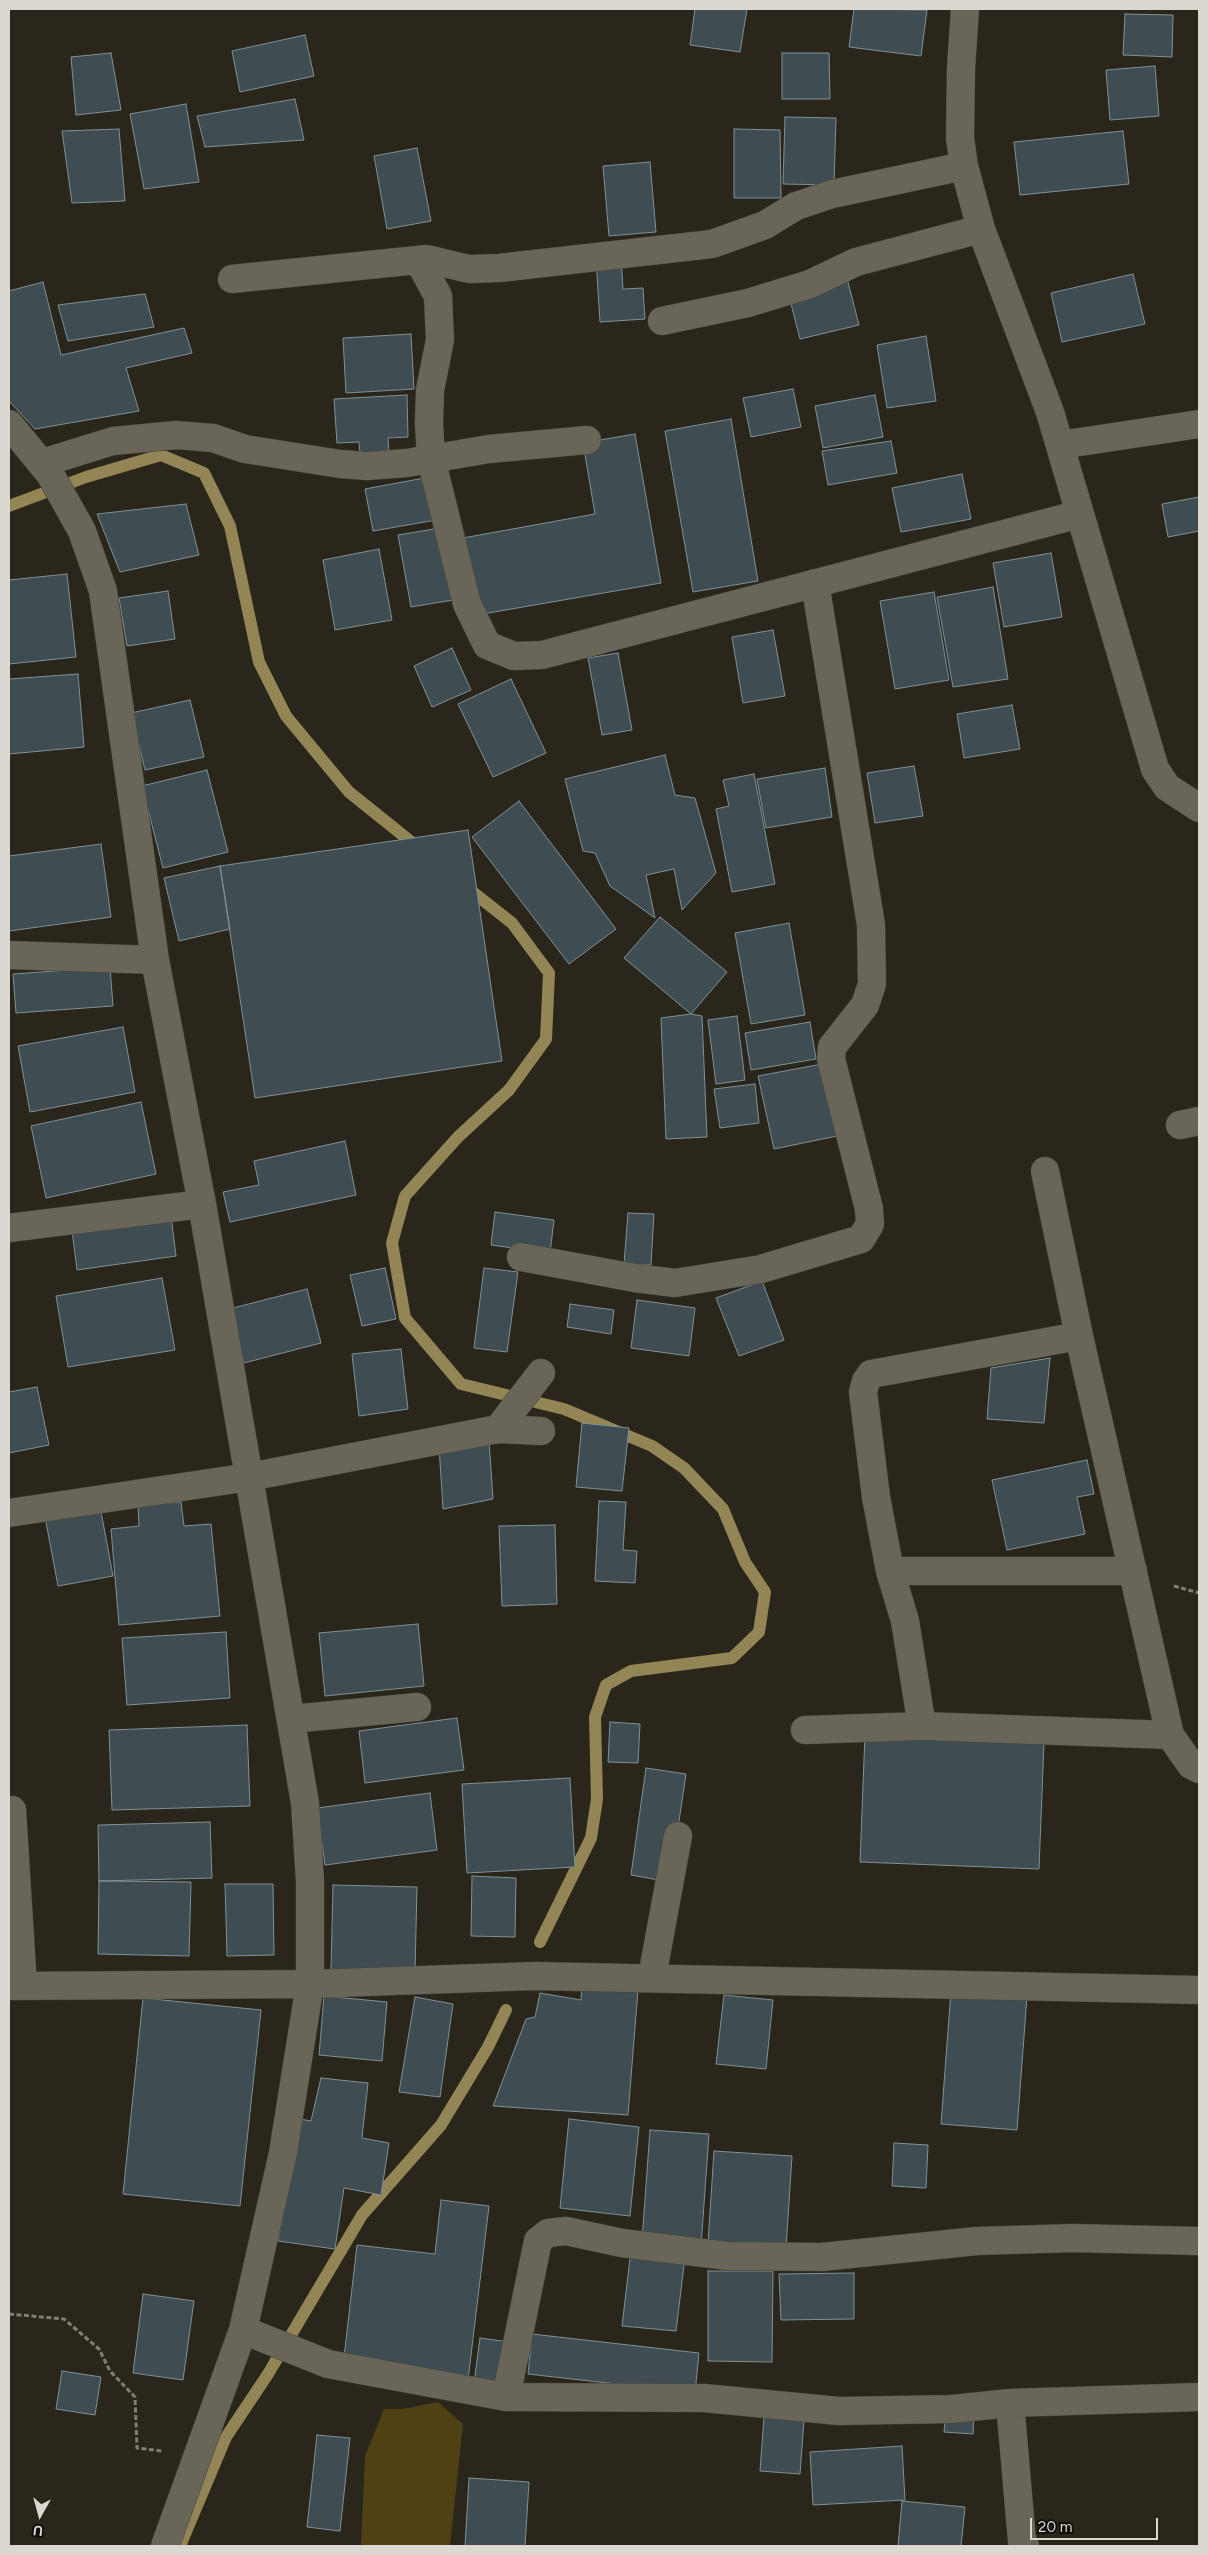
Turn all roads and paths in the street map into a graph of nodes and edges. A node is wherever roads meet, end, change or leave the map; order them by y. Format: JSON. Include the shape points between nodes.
{"nodes":[{"id":1,"x":965,"y":9,"type":"edge"},
{"id":2,"x":964,"y":166,"type":"junction"},
{"id":3,"x":981,"y":229,"type":"junction"},
{"id":4,"x":419,"y":260,"type":"junction"},
{"id":5,"x":232,"y":279,"type":"dead end"},
{"id":6,"x":662,"y":321,"type":"dead end"},
{"id":7,"x":9,"y":424,"type":"edge"},
{"id":8,"x":1199,"y":424,"type":"edge"},
{"id":9,"x":587,"y":440,"type":"dead end"},
{"id":10,"x":1060,"y":445,"type":"junction"},
{"id":11,"x":32,"y":458,"type":"edge"},
{"id":12,"x":431,"y":458,"type":"junction"},
{"id":13,"x":1080,"y":514,"type":"junction"},
{"id":14,"x":816,"y":583,"type":"junction"},
{"id":15,"x":1199,"y":808,"type":"edge"},
{"id":16,"x":9,"y":955,"type":"edge"},
{"id":17,"x":155,"y":960,"type":"junction"},
{"id":18,"x":1045,"y":1170,"type":"dead end"},
{"id":19,"x":202,"y":1204,"type":"junction"},
{"id":20,"x":9,"y":1228,"type":"edge"},
{"id":21,"x":521,"y":1257,"type":"dead end"},
{"id":22,"x":1079,"y":1336,"type":"junction"},
{"id":23,"x":535,"y":1381,"type":"dead end"},
{"id":24,"x":503,"y":1424,"type":"junction"},
{"id":25,"x":541,"y":1431,"type":"dead end"},
{"id":26,"x":249,"y":1477,"type":"junction"},
{"id":27,"x":9,"y":1513,"type":"edge"},
{"id":28,"x":890,"y":1571,"type":"junction"},
{"id":29,"x":1133,"y":1571,"type":"junction"},
{"id":30,"x":417,"y":1707,"type":"dead end"},
{"id":31,"x":291,"y":1719,"type":"junction"},
{"id":32,"x":922,"y":1726,"type":"junction"},
{"id":33,"x":805,"y":1730,"type":"dead end"},
{"id":34,"x":1170,"y":1735,"type":"junction"},
{"id":35,"x":1199,"y":1769,"type":"edge"},
{"id":36,"x":12,"y":1810,"type":"dead end"},
{"id":37,"x":678,"y":1836,"type":"dead end"},
{"id":38,"x":652,"y":1977,"type":"junction"},
{"id":39,"x":310,"y":1984,"type":"junction"},
{"id":40,"x":16,"y":1986,"type":"edge"},
{"id":41,"x":1199,"y":1990,"type":"edge"},
{"id":42,"x":1199,"y":2241,"type":"edge"},
{"id":43,"x":9,"y":2314,"type":"edge"},
{"id":44,"x":253,"y":2335,"type":"junction"},
{"id":45,"x":506,"y":2396,"type":"junction"},
{"id":46,"x":1199,"y":2397,"type":"edge"},
{"id":47,"x":1010,"y":2403,"type":"junction"},
{"id":48,"x":200,"y":2456,"type":"junction"},
{"id":49,"x":165,"y":2546,"type":"edge"},
{"id":50,"x":1025,"y":2546,"type":"edge"}],
"edges":[{"from":1,"to":2,"type":"street","via":[[960,138]]},
{"from":2,"to":3,"type":"street"},
{"from":2,"to":4,"type":"street","via":[[832,194],[796,206],[764,225],[712,244],[499,268],[469,269],[437,260]]},
{"from":3,"to":6,"type":"street","via":[[856,262],[810,284],[748,303]]},
{"from":3,"to":10,"type":"street"},
{"from":4,"to":5,"type":"street"},
{"from":4,"to":12,"type":"street","via":[[438,296],[440,340],[430,390],[428,423]]},
{"from":7,"to":11,"type":"street"},
{"from":8,"to":10,"type":"street"},
{"from":9,"to":12,"type":"street"},
{"from":10,"to":13,"type":"street"},
{"from":11,"to":12,"type":"street","via":[[113,441],[176,435],[213,438],[246,449],[340,464],[367,466]]},
{"from":11,"to":17,"type":"street","via":[[82,531],[103,591]]},
{"from":12,"to":14,"type":"street","via":[[467,604],[487,645],[514,656],[542,655]]},
{"from":13,"to":14,"type":"street"},
{"from":13,"to":15,"type":"street","via":[[1155,769],[1167,787]]},
{"from":14,"to":21,"type":"street","via":[[870,925],[872,984],[865,1005],[832,1047],[831,1059],[870,1224],[861,1239],[761,1269],[675,1283]]},
{"from":16,"to":17,"type":"street"},
{"from":17,"to":19,"type":"street"},
{"from":18,"to":22,"type":"street"},
{"from":19,"to":20,"type":"street"},
{"from":19,"to":26,"type":"street"},
{"from":22,"to":28,"type":"street","via":[[871,1374],[866,1380],[863,1392],[876,1497]]},
{"from":22,"to":29,"type":"street"},
{"from":23,"to":24,"type":"street"},
{"from":24,"to":25,"type":"street"},
{"from":24,"to":26,"type":"street"},
{"from":26,"to":27,"type":"street"},
{"from":26,"to":31,"type":"street"},
{"from":28,"to":29,"type":"street"},
{"from":28,"to":32,"type":"street","via":[[905,1621]]},
{"from":29,"to":34,"type":"street"},
{"from":30,"to":31,"type":"street"},
{"from":31,"to":39,"type":"street","via":[[305,1803],[310,1881]]},
{"from":32,"to":33,"type":"street"},
{"from":32,"to":34,"type":"street"},
{"from":34,"to":35,"type":"street","via":[[1191,1765]]},
{"from":36,"to":40,"type":"street"},
{"from":37,"to":38,"type":"street"},
{"from":38,"to":39,"type":"street","via":[[534,1976]]},
{"from":38,"to":41,"type":"street"},
{"from":39,"to":40,"type":"street"},
{"from":39,"to":44,"type":"street"},
{"from":42,"to":45,"type":"street","via":[[1073,2238],[977,2241],[822,2257],[728,2256],[622,2243],[566,2232],[548,2233],[538,2242]]},
{"from":43,"to":48,"type":"path","via":[[64,2320],[98,2349],[110,2371],[135,2397],[137,2448]]},
{"from":44,"to":45,"type":"street","via":[[328,2364]]},
{"from":44,"to":48,"type":"street"},
{"from":45,"to":47,"type":"street","via":[[704,2398],[839,2411],[952,2409]]},
{"from":46,"to":47,"type":"street"},
{"from":47,"to":50,"type":"street"},
{"from":48,"to":49,"type":"street"}]}
